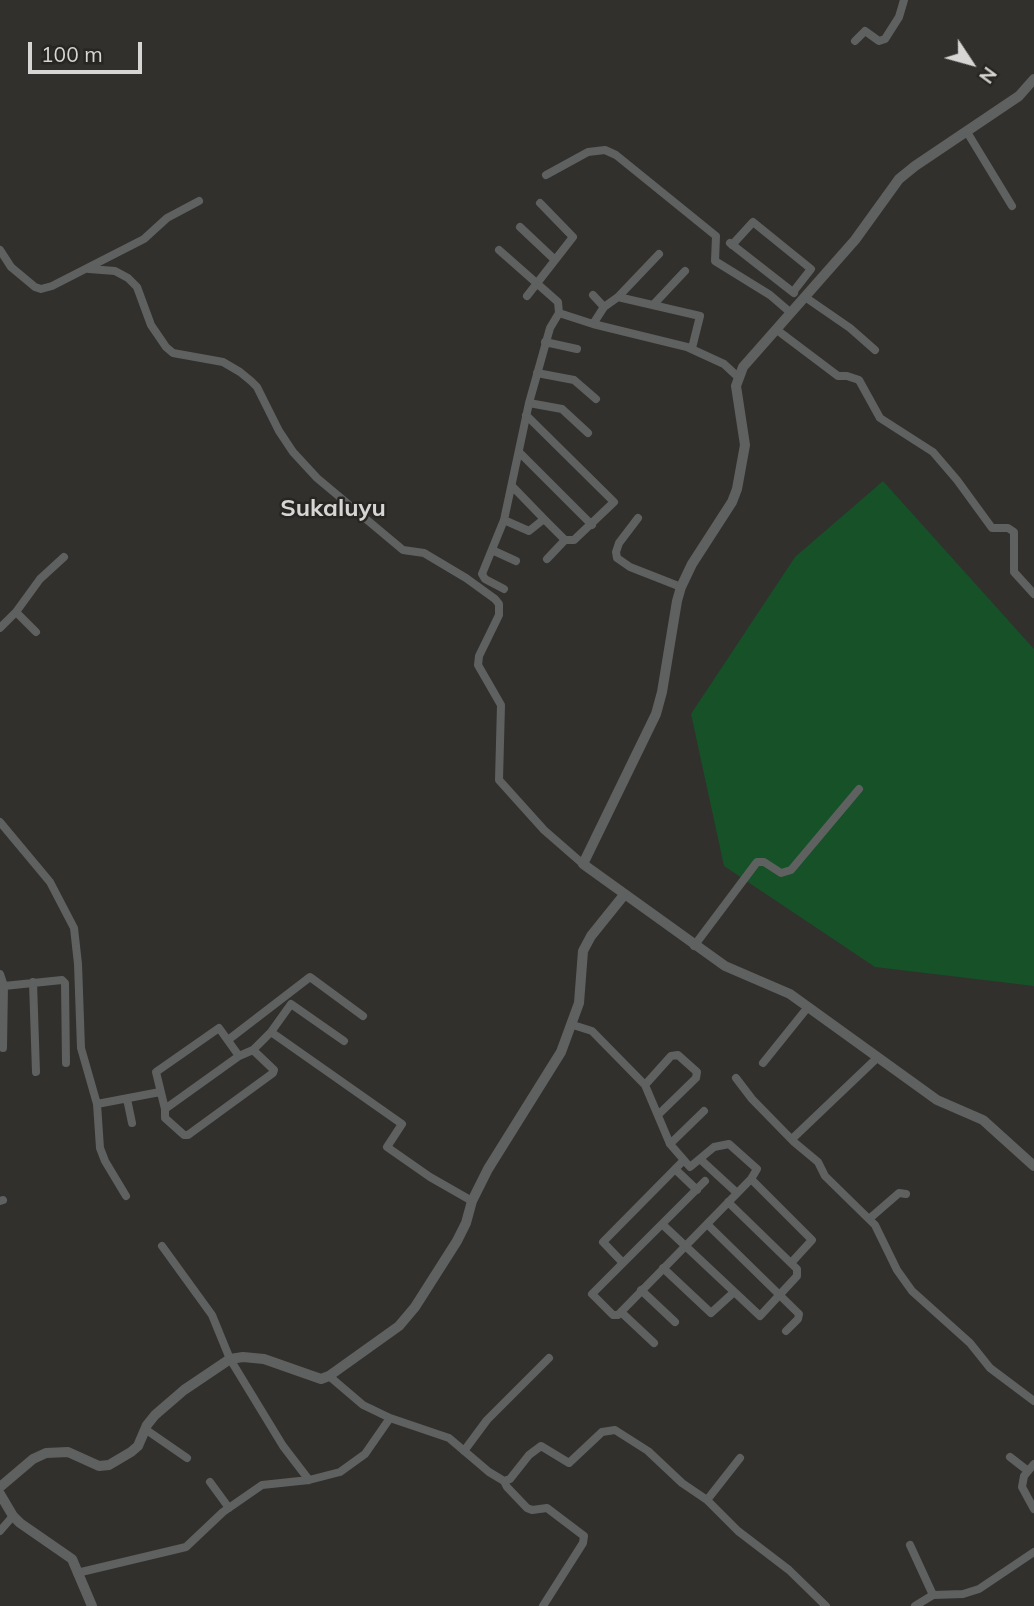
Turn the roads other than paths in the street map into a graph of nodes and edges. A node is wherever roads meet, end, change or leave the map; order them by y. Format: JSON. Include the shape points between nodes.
{"nodes":[{"id":1,"x":904,"y":0,"type":"edge"},
{"id":2,"x":855,"y":41,"type":"dead end"},
{"id":3,"x":1034,"y":79,"type":"edge"},
{"id":4,"x":967,"y":132,"type":"junction"},
{"id":5,"x":546,"y":176,"type":"dead end"},
{"id":6,"x":199,"y":201,"type":"dead end"},
{"id":7,"x":540,"y":204,"type":"dead end"},
{"id":8,"x":1012,"y":206,"type":"dead end"},
{"id":9,"x":520,"y":227,"type":"dead end"},
{"id":10,"x":0,"y":250,"type":"edge"},
{"id":11,"x":499,"y":250,"type":"dead end"},
{"id":12,"x":659,"y":254,"type":"dead end"},
{"id":13,"x":555,"y":260,"type":"junction"},
{"id":14,"x":89,"y":269,"type":"junction"},
{"id":15,"x":685,"y":271,"type":"dead end"},
{"id":16,"x":536,"y":283,"type":"junction"},
{"id":17,"x":793,"y":292,"type":"junction"},
{"id":18,"x":593,"y":295,"type":"dead end"},
{"id":19,"x":527,"y":296,"type":"dead end"},
{"id":20,"x":618,"y":296,"type":"junction"},
{"id":21,"x":804,"y":298,"type":"junction"},
{"id":22,"x":653,"y":305,"type":"junction"},
{"id":23,"x":604,"y":307,"type":"junction"},
{"id":24,"x":559,"y":313,"type":"junction"},
{"id":25,"x":790,"y":313,"type":"junction"},
{"id":26,"x":593,"y":324,"type":"junction"},
{"id":27,"x":776,"y":330,"type":"junction"},
{"id":28,"x":545,"y":342,"type":"junction"},
{"id":29,"x":692,"y":348,"type":"junction"},
{"id":30,"x":577,"y":349,"type":"dead end"},
{"id":31,"x":875,"y":350,"type":"dead end"},
{"id":32,"x":537,"y":373,"type":"junction"},
{"id":33,"x":738,"y":377,"type":"junction"},
{"id":34,"x":596,"y":399,"type":"dead end"},
{"id":35,"x":529,"y":403,"type":"junction"},
{"id":36,"x":526,"y":415,"type":"junction"},
{"id":37,"x":588,"y":433,"type":"dead end"},
{"id":38,"x":519,"y":452,"type":"junction"},
{"id":39,"x":512,"y":486,"type":"junction"},
{"id":40,"x":638,"y":518,"type":"dead end"},
{"id":41,"x":544,"y":519,"type":"junction"},
{"id":42,"x":505,"y":520,"type":"junction"},
{"id":43,"x":592,"y":525,"type":"junction"},
{"id":44,"x":565,"y":540,"type":"junction"},
{"id":45,"x":492,"y":550,"type":"junction"},
{"id":46,"x":64,"y":557,"type":"dead end"},
{"id":47,"x":547,"y":559,"type":"dead end"},
{"id":48,"x":516,"y":561,"type":"dead end"},
{"id":49,"x":681,"y":587,"type":"junction"},
{"id":50,"x":504,"y":589,"type":"dead end"},
{"id":51,"x":1034,"y":594,"type":"edge"},
{"id":52,"x":16,"y":612,"type":"junction"},
{"id":53,"x":0,"y":628,"type":"edge"},
{"id":54,"x":36,"y":632,"type":"dead end"},
{"id":55,"x":859,"y":789,"type":"dead end"},
{"id":56,"x":0,"y":822,"type":"edge"},
{"id":57,"x":583,"y":864,"type":"junction"},
{"id":58,"x":624,"y":895,"type":"junction"},
{"id":59,"x":694,"y":946,"type":"junction"},
{"id":60,"x":0,"y":974,"type":"edge"},
{"id":61,"x":33,"y":982,"type":"junction"},
{"id":62,"x":2,"y":987,"type":"edge"},
{"id":63,"x":294,"y":990,"type":"junction"},
{"id":64,"x":291,"y":1004,"type":"junction"},
{"id":65,"x":808,"y":1007,"type":"junction"},
{"id":66,"x":363,"y":1016,"type":"dead end"},
{"id":67,"x":573,"y":1025,"type":"junction"},
{"id":68,"x":271,"y":1032,"type":"junction"},
{"id":69,"x":228,"y":1040,"type":"junction"},
{"id":70,"x":344,"y":1041,"type":"dead end"},
{"id":71,"x":3,"y":1048,"type":"dead end"},
{"id":72,"x":253,"y":1050,"type":"junction"},
{"id":73,"x":239,"y":1056,"type":"junction"},
{"id":74,"x":878,"y":1057,"type":"junction"},
{"id":75,"x":65,"y":1063,"type":"dead end"},
{"id":76,"x":763,"y":1063,"type":"dead end"},
{"id":77,"x":36,"y":1072,"type":"dead end"},
{"id":78,"x":736,"y":1078,"type":"dead end"},
{"id":79,"x":645,"y":1085,"type":"junction"},
{"id":80,"x":160,"y":1092,"type":"junction"},
{"id":81,"x":127,"y":1098,"type":"junction"},
{"id":82,"x":97,"y":1104,"type":"junction"},
{"id":83,"x":165,"y":1109,"type":"junction"},
{"id":84,"x":704,"y":1111,"type":"dead end"},
{"id":85,"x":657,"y":1115,"type":"junction"},
{"id":86,"x":132,"y":1123,"type":"dead end"},
{"id":87,"x":792,"y":1139,"type":"junction"},
{"id":88,"x":670,"y":1144,"type":"junction"},
{"id":89,"x":700,"y":1159,"type":"junction"},
{"id":90,"x":684,"y":1160,"type":"junction"},
{"id":91,"x":1034,"y":1166,"type":"edge"},
{"id":92,"x":675,"y":1169,"type":"junction"},
{"id":93,"x":751,"y":1179,"type":"junction"},
{"id":94,"x":705,"y":1181,"type":"dead end"},
{"id":95,"x":697,"y":1190,"type":"junction"},
{"id":96,"x":737,"y":1193,"type":"junction"},
{"id":97,"x":906,"y":1194,"type":"dead end"},
{"id":98,"x":126,"y":1196,"type":"dead end"},
{"id":99,"x":472,"y":1201,"type":"junction"},
{"id":100,"x":728,"y":1202,"type":"junction"},
{"id":101,"x":869,"y":1219,"type":"junction"},
{"id":102,"x":662,"y":1224,"type":"junction"},
{"id":103,"x":707,"y":1224,"type":"junction"},
{"id":104,"x":163,"y":1246,"type":"dead end"},
{"id":105,"x":684,"y":1246,"type":"junction"},
{"id":106,"x":623,"y":1263,"type":"junction"},
{"id":107,"x":791,"y":1263,"type":"junction"},
{"id":108,"x":663,"y":1268,"type":"junction"},
{"id":109,"x":642,"y":1290,"type":"junction"},
{"id":110,"x":733,"y":1293,"type":"junction"},
{"id":111,"x":780,"y":1295,"type":"junction"},
{"id":112,"x":621,"y":1312,"type":"junction"},
{"id":113,"x":675,"y":1322,"type":"dead end"},
{"id":114,"x":786,"y":1331,"type":"dead end"},
{"id":115,"x":653,"y":1343,"type":"dead end"},
{"id":116,"x":549,"y":1358,"type":"dead end"},
{"id":117,"x":230,"y":1359,"type":"junction"},
{"id":118,"x":329,"y":1376,"type":"junction"},
{"id":119,"x":1034,"y":1401,"type":"edge"},
{"id":120,"x":390,"y":1418,"type":"junction"},
{"id":121,"x":145,"y":1429,"type":"junction"},
{"id":122,"x":464,"y":1451,"type":"junction"},
{"id":123,"x":1010,"y":1457,"type":"dead end"},
{"id":124,"x":187,"y":1458,"type":"dead end"},
{"id":125,"x":740,"y":1458,"type":"dead end"},
{"id":126,"x":1031,"y":1467,"type":"edge"},
{"id":127,"x":309,"y":1480,"type":"junction"},
{"id":128,"x":504,"y":1481,"type":"junction"},
{"id":129,"x":210,"y":1482,"type":"dead end"},
{"id":130,"x":0,"y":1487,"type":"edge"},
{"id":131,"x":0,"y":1494,"type":"edge"},
{"id":132,"x":707,"y":1500,"type":"junction"},
{"id":133,"x":229,"y":1507,"type":"junction"},
{"id":134,"x":1034,"y":1510,"type":"edge"},
{"id":135,"x":13,"y":1516,"type":"junction"},
{"id":136,"x":0,"y":1531,"type":"edge"},
{"id":137,"x":910,"y":1545,"type":"dead end"},
{"id":138,"x":1034,"y":1552,"type":"edge"},
{"id":139,"x":77,"y":1573,"type":"junction"},
{"id":140,"x":933,"y":1595,"type":"junction"},
{"id":141,"x":92,"y":1606,"type":"edge"},
{"id":142,"x":543,"y":1606,"type":"edge"},
{"id":143,"x":826,"y":1606,"type":"edge"},
{"id":144,"x":915,"y":1606,"type":"edge"}],
"edges":[{"from":1,"to":2,"type":"street","via":[[885,39],[879,41],[865,31]]},
{"from":3,"to":4,"type":"street","via":[[1025,91]]},
{"from":4,"to":8,"type":"street"},
{"from":4,"to":21,"type":"street","via":[[899,179],[855,240]]},
{"from":5,"to":25,"type":"street","via":[[588,152],[606,150],[616,155],[716,236],[715,261]]},
{"from":6,"to":14,"type":"street"},
{"from":7,"to":13,"type":"street","via":[[573,237]]},
{"from":9,"to":13,"type":"street"},
{"from":10,"to":14,"type":"street","via":[[11,267],[41,289]]},
{"from":11,"to":16,"type":"street"},
{"from":12,"to":20,"type":"street"},
{"from":13,"to":16,"type":"street"},
{"from":14,"to":57,"type":"street","via":[[115,271],[137,287],[151,325],[173,353],[223,362],[257,387],[293,452],[403,550],[424,553],[495,599],[499,615],[478,665],[501,705],[499,780],[544,830]]},
{"from":15,"to":22,"type":"street"},
{"from":16,"to":19,"type":"street"},
{"from":16,"to":24,"type":"street","via":[[558,302]]},
{"from":17,"to":17,"type":"street","via":[[811,269],[753,222],[731,244]]},
{"from":17,"to":21,"type":"street"},
{"from":18,"to":23,"type":"street"},
{"from":20,"to":22,"type":"street"},
{"from":20,"to":23,"type":"street"},
{"from":21,"to":25,"type":"street"},
{"from":21,"to":31,"type":"street"},
{"from":22,"to":29,"type":"street","via":[[700,316]]},
{"from":23,"to":26,"type":"street"},
{"from":24,"to":26,"type":"street"},
{"from":24,"to":28,"type":"street"},
{"from":25,"to":27,"type":"street"},
{"from":26,"to":29,"type":"street"},
{"from":27,"to":33,"type":"street"},
{"from":27,"to":51,"type":"street","via":[[838,376],[859,380],[880,418],[933,452],[992,528],[1011,529],[1015,535],[1014,572]]},
{"from":28,"to":30,"type":"street"},
{"from":28,"to":32,"type":"street"},
{"from":29,"to":33,"type":"street","via":[[724,364]]},
{"from":32,"to":34,"type":"street","via":[[574,380]]},
{"from":32,"to":35,"type":"street"},
{"from":33,"to":49,"type":"street","via":[[746,445],[740,478],[732,502]]},
{"from":35,"to":36,"type":"street"},
{"from":35,"to":37,"type":"street","via":[[562,409]]},
{"from":36,"to":38,"type":"street"},
{"from":36,"to":43,"type":"street","via":[[614,502]]},
{"from":38,"to":39,"type":"street"},
{"from":38,"to":43,"type":"street"},
{"from":39,"to":41,"type":"street"},
{"from":39,"to":42,"type":"street"},
{"from":40,"to":49,"type":"street","via":[[619,543],[617,558]]},
{"from":41,"to":42,"type":"street","via":[[529,531]]},
{"from":41,"to":44,"type":"street"},
{"from":42,"to":45,"type":"street"},
{"from":43,"to":44,"type":"street","via":[[574,540]]},
{"from":44,"to":47,"type":"street"},
{"from":45,"to":48,"type":"street"},
{"from":45,"to":50,"type":"street","via":[[482,577]]},
{"from":46,"to":52,"type":"street","via":[[40,579]]},
{"from":49,"to":57,"type":"street","via":[[656,714]]},
{"from":52,"to":53,"type":"street"},
{"from":52,"to":54,"type":"street"},
{"from":55,"to":59,"type":"street","via":[[791,870],[781,873],[757,862]]},
{"from":56,"to":82,"type":"street","via":[[51,882],[74,928],[81,1048]]},
{"from":57,"to":58,"type":"street"},
{"from":58,"to":59,"type":"street"},
{"from":58,"to":67,"type":"street","via":[[583,951],[581,993]]},
{"from":59,"to":65,"type":"street"},
{"from":60,"to":62,"type":"street"},
{"from":61,"to":62,"type":"street"},
{"from":61,"to":75,"type":"street","via":[[65,983]]},
{"from":61,"to":77,"type":"street"},
{"from":62,"to":71,"type":"street"},
{"from":63,"to":64,"type":"street"},
{"from":63,"to":66,"type":"street","via":[[310,977]]},
{"from":63,"to":69,"type":"street"},
{"from":64,"to":68,"type":"street"},
{"from":64,"to":70,"type":"street"},
{"from":65,"to":74,"type":"street"},
{"from":65,"to":76,"type":"street"},
{"from":67,"to":79,"type":"street","via":[[592,1031]]},
{"from":67,"to":99,"type":"street"},
{"from":68,"to":72,"type":"street"},
{"from":68,"to":99,"type":"street","via":[[402,1124],[387,1147]]},
{"from":69,"to":73,"type":"street"},
{"from":69,"to":80,"type":"street","via":[[219,1028],[156,1072]]},
{"from":72,"to":73,"type":"street"},
{"from":72,"to":83,"type":"street","via":[[274,1070],[272,1076],[188,1135],[166,1118]]},
{"from":73,"to":83,"type":"street"},
{"from":74,"to":87,"type":"street"},
{"from":74,"to":91,"type":"street","via":[[937,1100],[983,1120]]},
{"from":78,"to":87,"type":"street"},
{"from":79,"to":85,"type":"street"},
{"from":79,"to":85,"type":"street","via":[[671,1056],[678,1055],[697,1072]]},
{"from":80,"to":81,"type":"street"},
{"from":80,"to":83,"type":"street"},
{"from":81,"to":82,"type":"street"},
{"from":81,"to":86,"type":"street"},
{"from":82,"to":98,"type":"street","via":[[102,1155]]},
{"from":84,"to":88,"type":"street"},
{"from":85,"to":88,"type":"street"},
{"from":87,"to":101,"type":"street"},
{"from":88,"to":90,"type":"street"},
{"from":89,"to":90,"type":"street","via":[[690,1167]]},
{"from":89,"to":93,"type":"street","via":[[713,1147],[729,1144],[757,1168]]},
{"from":89,"to":96,"type":"street"},
{"from":90,"to":92,"type":"street"},
{"from":92,"to":95,"type":"street"},
{"from":92,"to":106,"type":"street","via":[[603,1242]]},
{"from":93,"to":96,"type":"street"},
{"from":93,"to":107,"type":"street","via":[[812,1240]]},
{"from":94,"to":95,"type":"street"},
{"from":95,"to":102,"type":"street"},
{"from":96,"to":100,"type":"street"},
{"from":97,"to":101,"type":"street","via":[[899,1193]]},
{"from":99,"to":118,"type":"street","via":[[462,1233],[406,1318]]},
{"from":100,"to":103,"type":"street"},
{"from":100,"to":107,"type":"street"},
{"from":101,"to":119,"type":"street","via":[[912,1291],[970,1343],[990,1368]]},
{"from":102,"to":105,"type":"street"},
{"from":102,"to":106,"type":"street"},
{"from":103,"to":105,"type":"street"},
{"from":103,"to":111,"type":"street"},
{"from":104,"to":117,"type":"street","via":[[212,1315]]},
{"from":105,"to":108,"type":"street"},
{"from":105,"to":110,"type":"street"},
{"from":106,"to":112,"type":"street","via":[[592,1296],[613,1315]]},
{"from":107,"to":111,"type":"street","via":[[797,1276]]},
{"from":108,"to":109,"type":"street"},
{"from":108,"to":110,"type":"street","via":[[711,1313]]},
{"from":109,"to":112,"type":"street"},
{"from":109,"to":113,"type":"street"},
{"from":110,"to":111,"type":"street","via":[[758,1316]]},
{"from":111,"to":114,"type":"street","via":[[799,1314]]},
{"from":112,"to":115,"type":"street"},
{"from":116,"to":122,"type":"street"},
{"from":117,"to":118,"type":"street","via":[[264,1359],[315,1378]]},
{"from":117,"to":121,"type":"street","via":[[173,1399]]},
{"from":117,"to":127,"type":"street"},
{"from":118,"to":120,"type":"street","via":[[363,1405]]},
{"from":120,"to":122,"type":"street","via":[[443,1435]]},
{"from":120,"to":127,"type":"street","via":[[358,1461],[340,1472]]},
{"from":121,"to":124,"type":"street"},
{"from":121,"to":130,"type":"street","via":[[135,1449],[109,1465],[95,1465],[68,1452],[46,1453]]},
{"from":122,"to":128,"type":"street"},
{"from":123,"to":126,"type":"street"},
{"from":125,"to":132,"type":"street"},
{"from":126,"to":134,"type":"street","via":[[1022,1487]]},
{"from":127,"to":133,"type":"street","via":[[262,1485]]},
{"from":128,"to":132,"type":"street","via":[[541,1446],[569,1463],[602,1432],[612,1429],[648,1451]]},
{"from":128,"to":142,"type":"street","via":[[527,1508],[547,1508],[584,1536]]},
{"from":129,"to":133,"type":"street"},
{"from":131,"to":135,"type":"street"},
{"from":132,"to":143,"type":"street"},
{"from":133,"to":139,"type":"street","via":[[186,1547]]},
{"from":135,"to":136,"type":"street"},
{"from":135,"to":139,"type":"street","via":[[64,1552]]},
{"from":137,"to":140,"type":"street"},
{"from":138,"to":140,"type":"street","via":[[971,1593]]},
{"from":139,"to":141,"type":"street"},
{"from":140,"to":144,"type":"street"}]}
